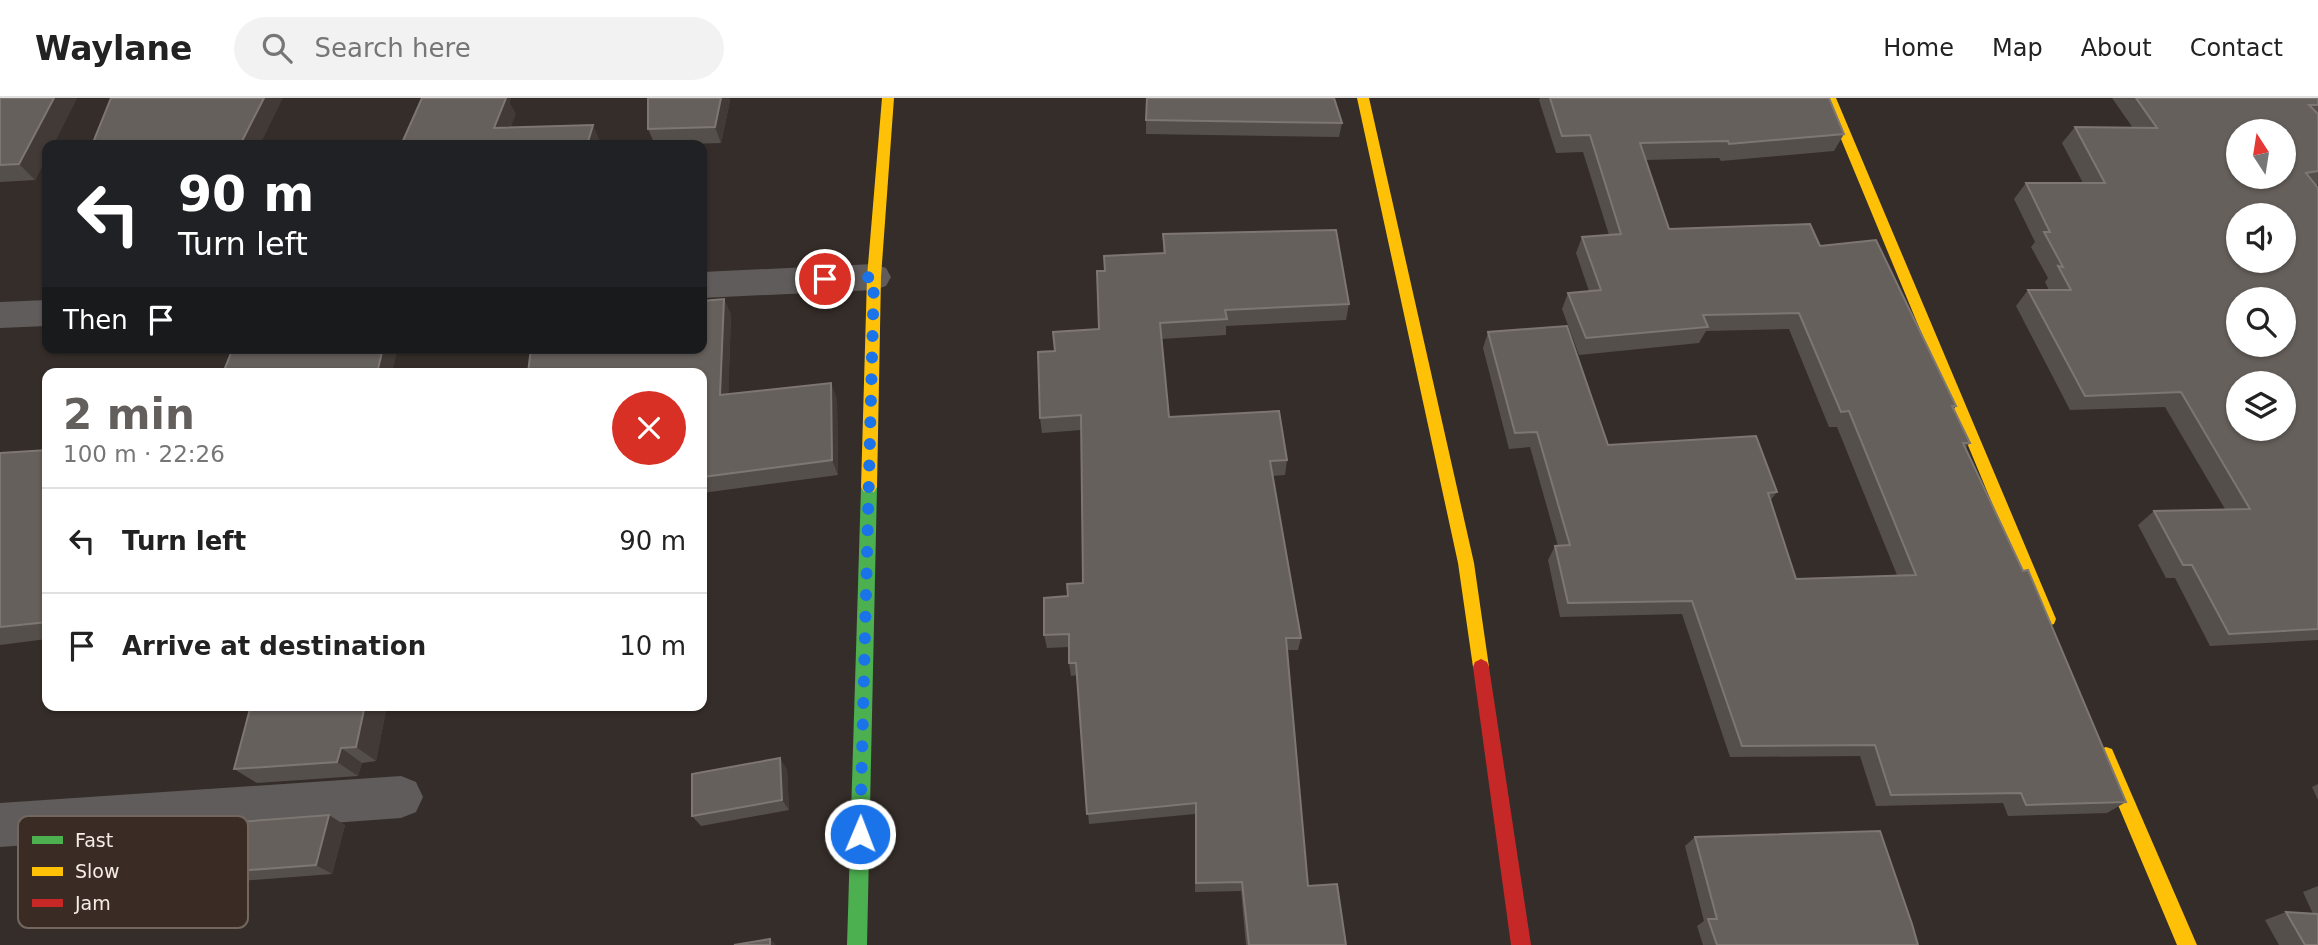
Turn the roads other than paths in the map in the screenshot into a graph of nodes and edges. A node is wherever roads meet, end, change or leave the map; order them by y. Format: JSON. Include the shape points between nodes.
{"nodes":[{"id":1,"x":888,"y":98,"type":"edge"},
{"id":2,"x":1363,"y":98,"type":"edge"},
{"id":3,"x":1830,"y":98,"type":"edge"},
{"id":4,"x":874,"y":277,"type":"junction"},
{"id":5,"x":707,"y":285,"type":"edge"},
{"id":6,"x":42,"y":313,"type":"edge"},
{"id":7,"x":0,"y":315,"type":"edge"},
{"id":8,"x":2052,"y":629,"type":"edge"},
{"id":9,"x":2100,"y":743,"type":"edge"},
{"id":10,"x":401,"y":797,"type":"dead end"},
{"id":11,"x":129,"y":816,"type":"edge"},
{"id":12,"x":18,"y":824,"type":"edge"},
{"id":13,"x":0,"y":825,"type":"edge"},
{"id":14,"x":857,"y":945,"type":"edge"},
{"id":15,"x":1521,"y":945,"type":"edge"},
{"id":16,"x":2187,"y":945,"type":"edge"}],
"edges":[{"from":1,"to":4,"type":"street"},
{"from":2,"to":15,"type":"street","via":[[1466,563]]},
{"from":3,"to":8,"type":"street"},
{"from":4,"to":5,"type":"street"},
{"from":4,"to":14,"type":"street"},
{"from":6,"to":7,"type":"street"},
{"from":9,"to":16,"type":"street"},
{"from":10,"to":11,"type":"street"},
{"from":12,"to":13,"type":"street"}]}
